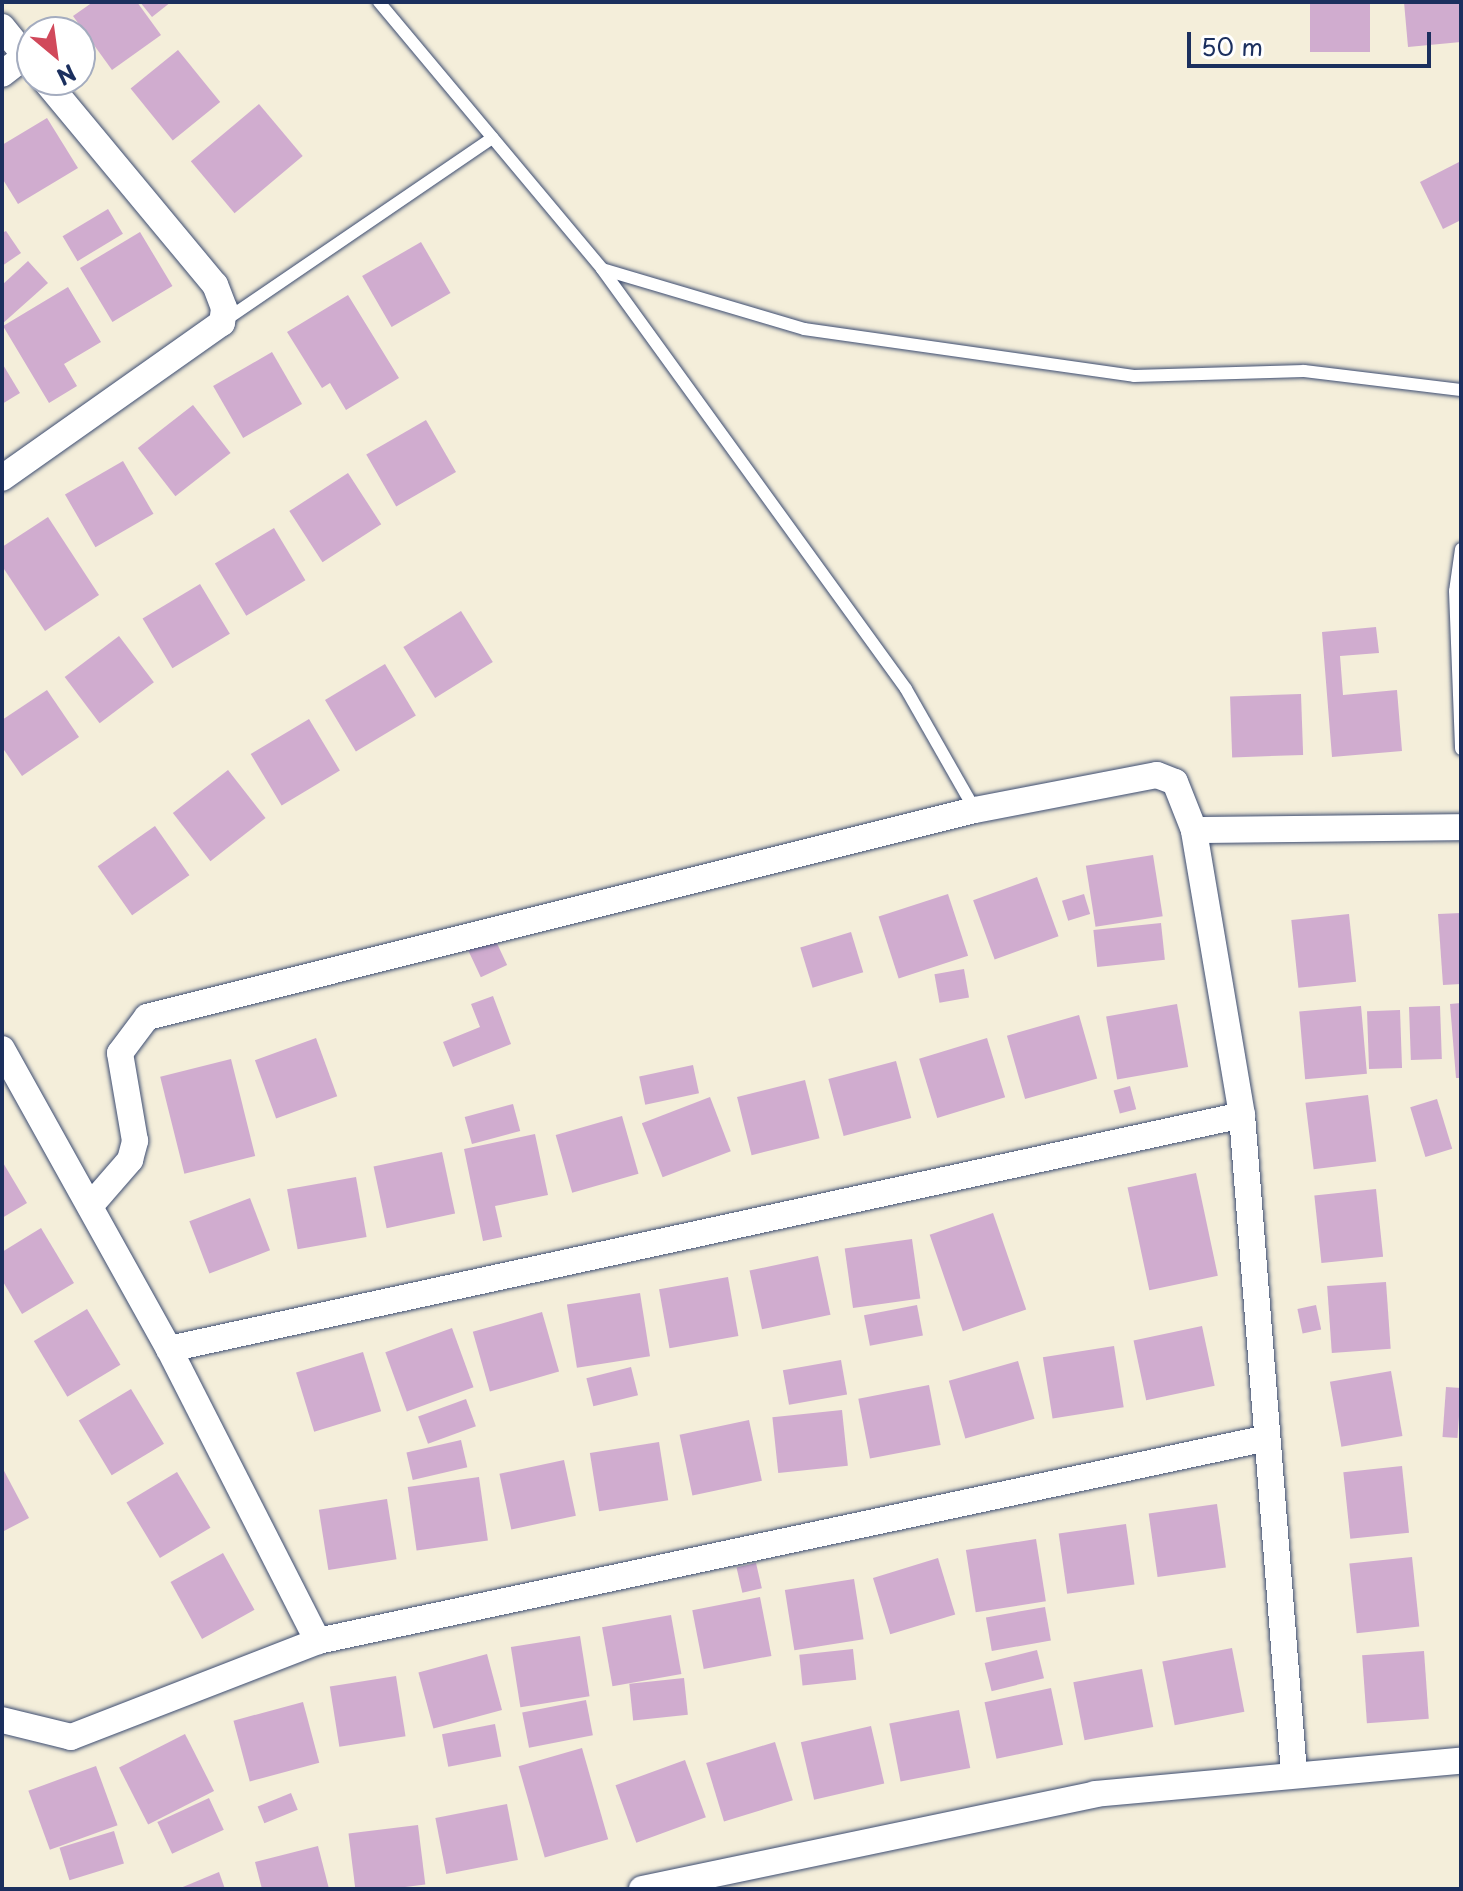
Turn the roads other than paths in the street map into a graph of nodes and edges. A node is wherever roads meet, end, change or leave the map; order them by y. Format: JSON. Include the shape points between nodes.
{"nodes":[{"id":1,"x":379,"y":2,"type":"edge"},
{"id":2,"x":2,"y":27,"type":"edge"},
{"id":3,"x":16,"y":44,"type":"edge"},
{"id":4,"x":58,"y":96,"type":"edge"},
{"id":5,"x":492,"y":138,"type":"junction"},
{"id":6,"x":602,"y":269,"type":"junction"},
{"id":7,"x":222,"y":323,"type":"junction"},
{"id":8,"x":1461,"y":390,"type":"edge"},
{"id":9,"x":2,"y":478,"type":"edge"},
{"id":10,"x":1461,"y":549,"type":"edge"},
{"id":11,"x":1461,"y":749,"type":"edge"},
{"id":12,"x":975,"y":810,"type":"junction"},
{"id":13,"x":1461,"y":827,"type":"edge"},
{"id":14,"x":1194,"y":830,"type":"junction"},
{"id":15,"x":2,"y":1049,"type":"edge"},
{"id":16,"x":1242,"y":1115,"type":"junction"},
{"id":17,"x":91,"y":1205,"type":"junction"},
{"id":18,"x":169,"y":1349,"type":"junction"},
{"id":19,"x":1263,"y":1439,"type":"junction"},
{"id":20,"x":318,"y":1641,"type":"junction"},
{"id":21,"x":2,"y":1720,"type":"edge"},
{"id":22,"x":1461,"y":1761,"type":"edge"},
{"id":23,"x":1294,"y":1773,"type":"junction"},
{"id":24,"x":642,"y":1889,"type":"edge"}],
"edges":[{"from":1,"to":5,"type":"lane"},
{"from":2,"to":3,"type":"street"},
{"from":4,"to":7,"type":"street","via":[[222,295]]},
{"from":5,"to":6,"type":"lane"},
{"from":5,"to":7,"type":"lane"},
{"from":6,"to":8,"type":"lane","via":[[804,329],[1134,376],[1304,371]]},
{"from":6,"to":12,"type":"lane","via":[[906,689]]},
{"from":7,"to":9,"type":"street"},
{"from":10,"to":11,"type":"lane"},
{"from":12,"to":14,"type":"street","via":[[1157,775],[1175,782]]},
{"from":12,"to":17,"type":"street","via":[[147,1017],[120,1053],[135,1141],[130,1160]]},
{"from":13,"to":14,"type":"street"},
{"from":14,"to":16,"type":"street"},
{"from":15,"to":17,"type":"street"},
{"from":16,"to":18,"type":"street"},
{"from":16,"to":19,"type":"street"},
{"from":17,"to":18,"type":"street"},
{"from":18,"to":20,"type":"street"},
{"from":19,"to":20,"type":"street"},
{"from":19,"to":23,"type":"street"},
{"from":20,"to":21,"type":"street","via":[[71,1737]]},
{"from":22,"to":23,"type":"street"},
{"from":23,"to":24,"type":"street","via":[[1095,1794]]}]}
